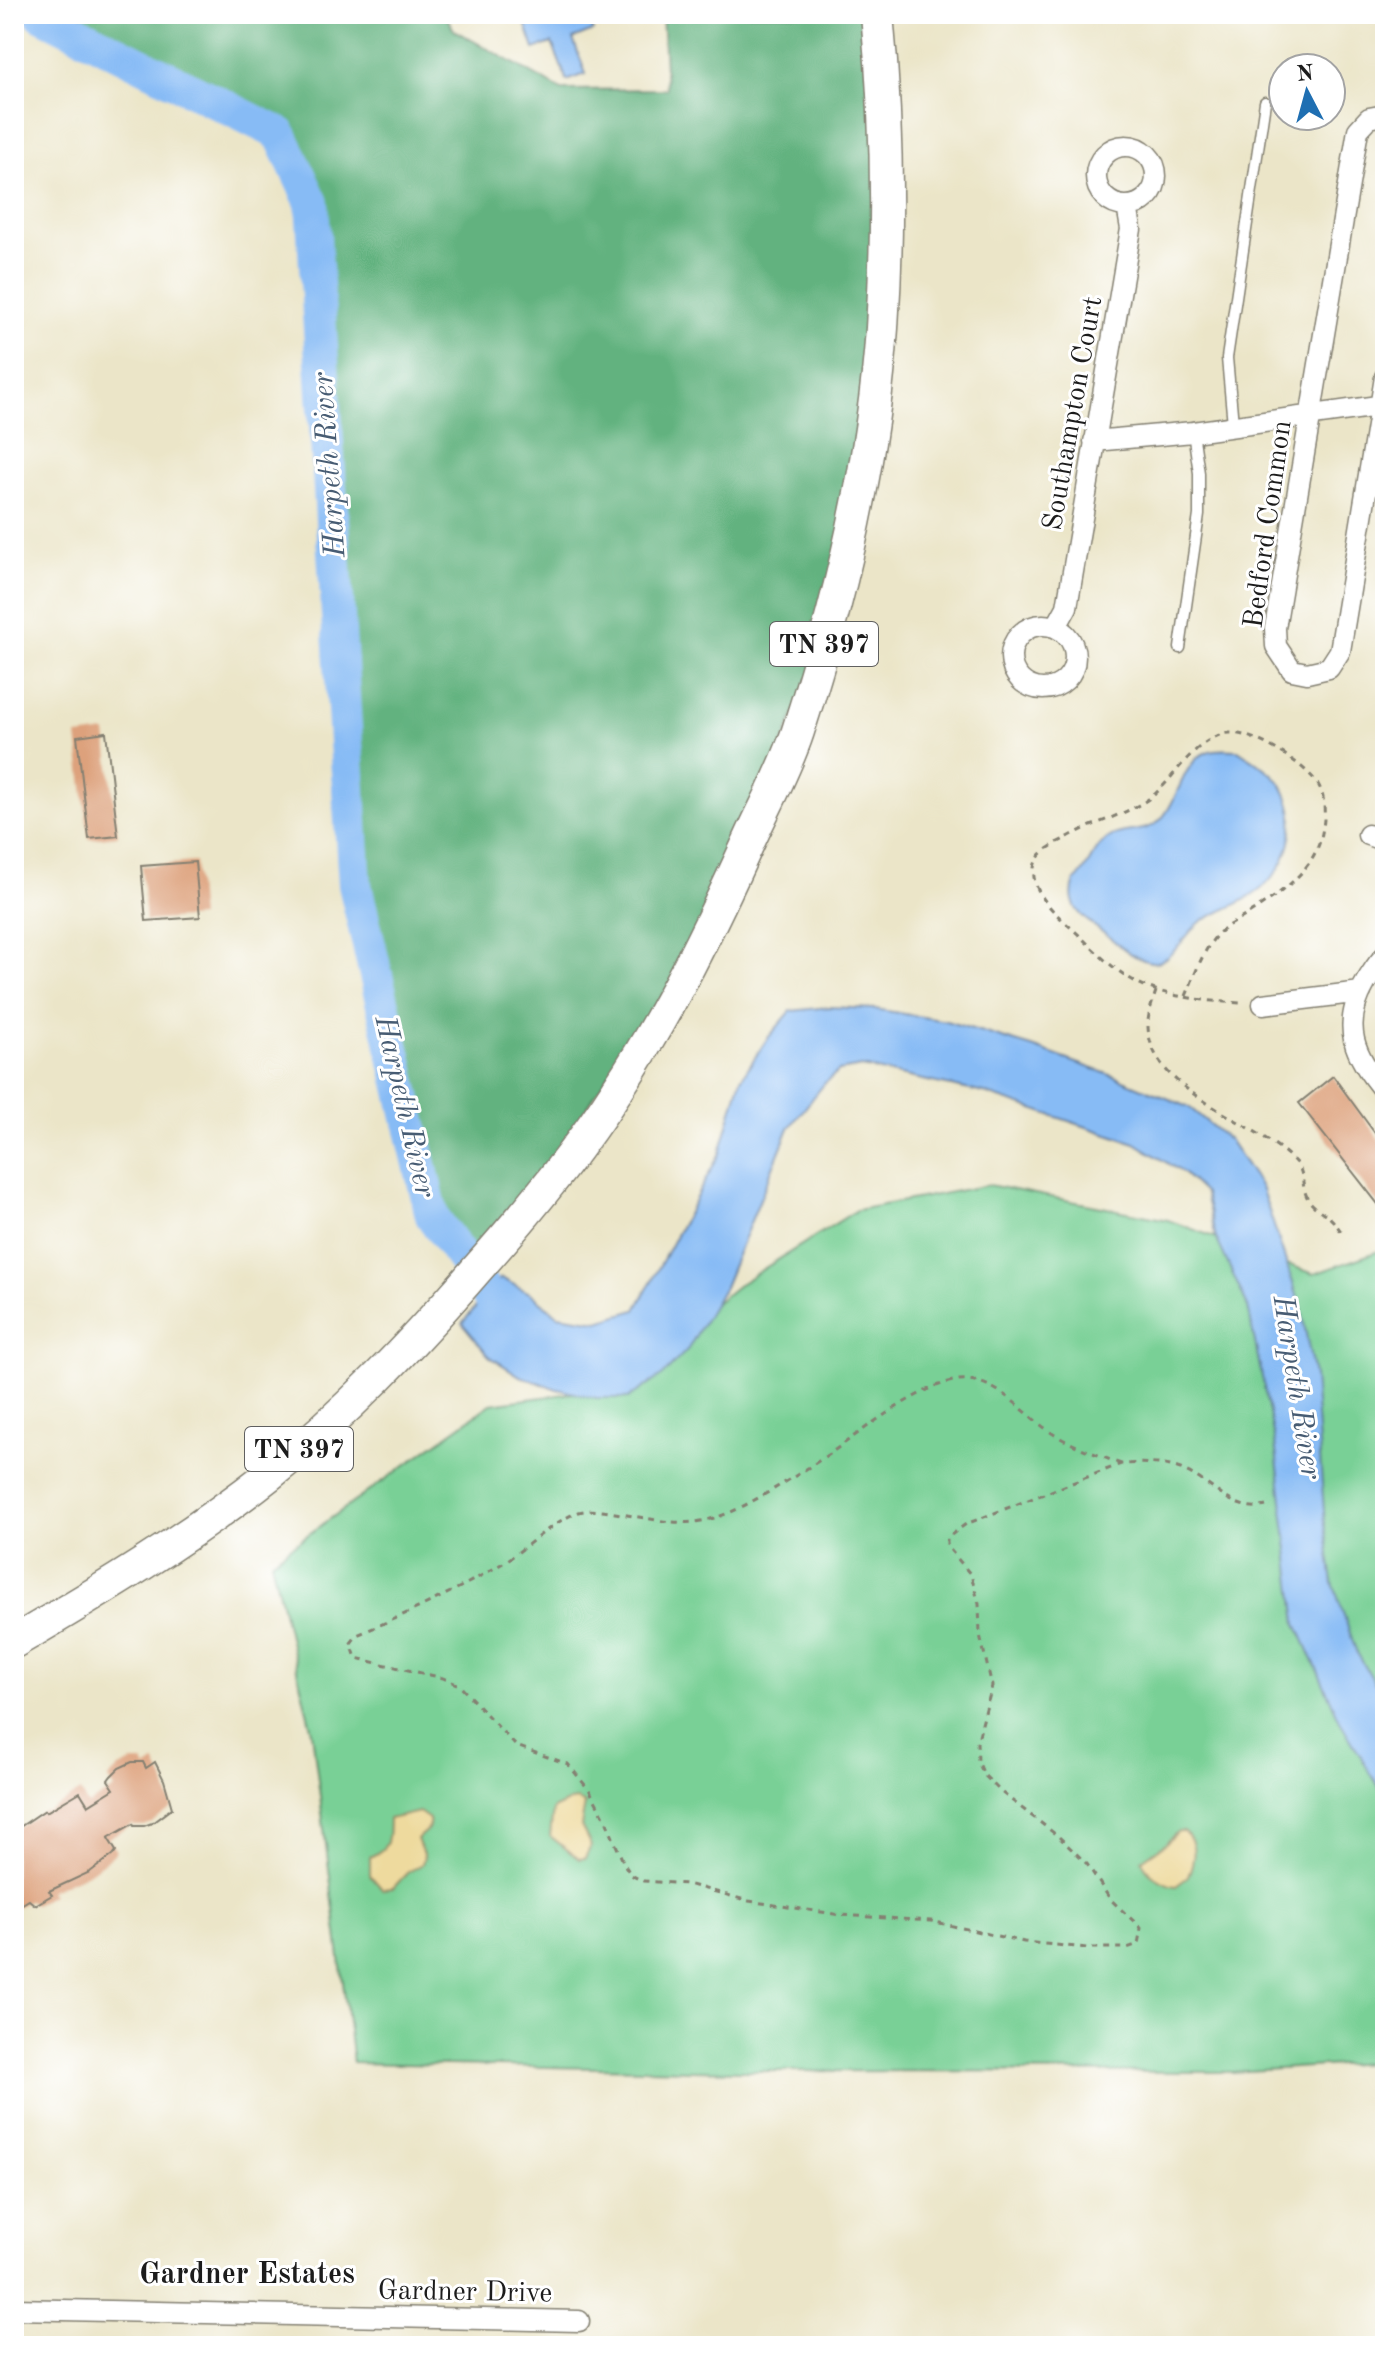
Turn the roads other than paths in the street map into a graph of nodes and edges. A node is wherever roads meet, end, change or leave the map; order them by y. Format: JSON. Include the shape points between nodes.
{"nodes":[{"id":1,"x":877,"y":14,"type":"edge"},
{"id":2,"x":1265,"y":102,"type":"dead end"},
{"id":3,"x":1385,"y":115,"type":"edge"},
{"id":4,"x":1127,"y":206,"type":"dead end"},
{"id":5,"x":1385,"y":377,"type":"edge"},
{"id":6,"x":1383,"y":407,"type":"edge"},
{"id":7,"x":1310,"y":416,"type":"junction"},
{"id":8,"x":1233,"y":424,"type":"junction"},
{"id":9,"x":1193,"y":432,"type":"junction"},
{"id":10,"x":1094,"y":441,"type":"junction"},
{"id":11,"x":1056,"y":627,"type":"dead end"},
{"id":12,"x":1180,"y":648,"type":"dead end"},
{"id":13,"x":1385,"y":956,"type":"edge"},
{"id":14,"x":1361,"y":992,"type":"junction"},
{"id":15,"x":1263,"y":1004,"type":"road end"},
{"id":16,"x":1385,"y":1092,"type":"edge"},
{"id":17,"x":14,"y":1642,"type":"edge"},
{"id":18,"x":14,"y":2309,"type":"edge"},
{"id":19,"x":579,"y":2321,"type":"dead end"}],
"edges":[{"from":1,"to":17,"type":"main road","number":"TN 397","via":[[886,149],[882,332],[856,511],[796,737],[714,920],[616,1092],[534,1205],[423,1331],[270,1474],[143,1563]]},
{"from":2,"to":8,"type":"lane","via":[[1228,347]]},
{"from":3,"to":7,"type":"street","name":"Bedford Common","via":[[1369,118],[1358,130]]},
{"from":4,"to":10,"type":"street","name":"Southampton Court","via":[[1131,229]]},
{"from":5,"to":6,"type":"street","name":"Bedford Common"},
{"from":6,"to":7,"type":"street"},
{"from":6,"to":7,"type":"street","name":"Bedford Common","via":[[1340,651],[1329,668],[1307,673],[1292,670],[1283,658],[1275,628]]},
{"from":7,"to":8,"type":"street"},
{"from":8,"to":9,"type":"street"},
{"from":9,"to":10,"type":"street"},
{"from":9,"to":12,"type":"lane","via":[[1199,515]]},
{"from":10,"to":11,"type":"street","name":"Southampton Court","via":[[1067,607]]},
{"from":13,"to":14,"type":"street"},
{"from":14,"to":15,"type":"street"},
{"from":14,"to":16,"type":"street","via":[[1351,1033],[1364,1068]]},
{"from":18,"to":19,"type":"street","name":"Gardner Drive"}]}
